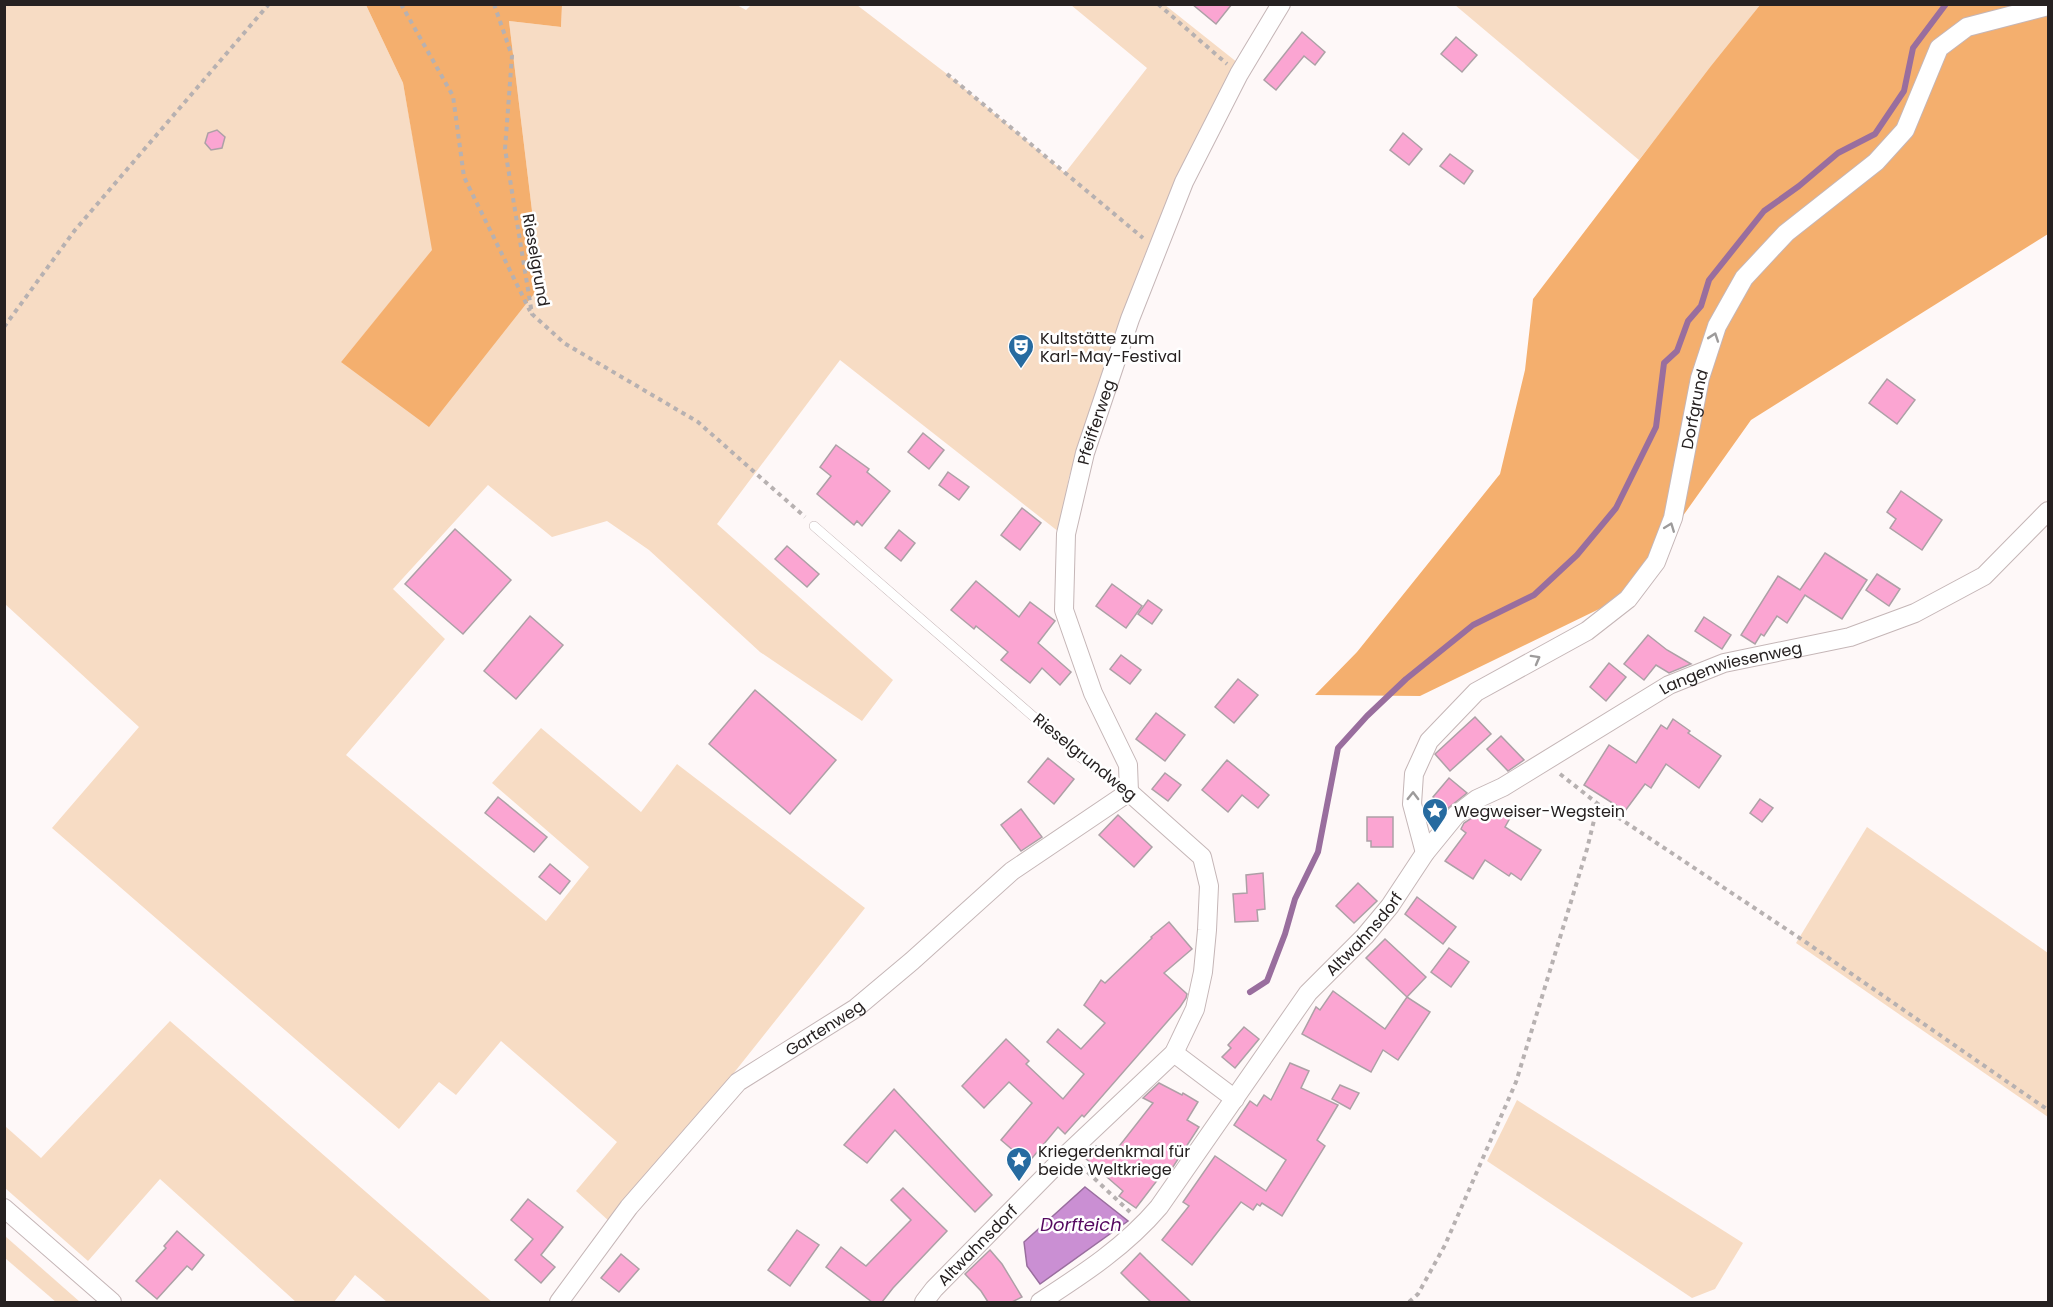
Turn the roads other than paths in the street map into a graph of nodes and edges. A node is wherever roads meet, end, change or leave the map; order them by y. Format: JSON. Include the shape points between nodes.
{"nodes":[{"id":1,"x":1281,"y":4,"type":"edge"},
{"id":2,"x":2049,"y":6,"type":"edge"},
{"id":3,"x":2049,"y":511,"type":"edge"},
{"id":4,"x":814,"y":526,"type":"road end"},
{"id":5,"x":1129,"y":792,"type":"junction"},
{"id":6,"x":1425,"y":853,"type":"junction"},
{"id":7,"x":1174,"y":1053,"type":"junction"},
{"id":8,"x":1235,"y":1099,"type":"junction"},
{"id":9,"x":4,"y":1208,"type":"edge"},
{"id":10,"x":935,"y":1298,"type":"edge"},
{"id":11,"x":112,"y":1302,"type":"edge"},
{"id":12,"x":558,"y":1302,"type":"edge"},
{"id":13,"x":1040,"y":1302,"type":"edge"}],
"edges":[{"from":1,"to":5,"type":"street","name":"Pfeifferweg","via":[[1239,74],[1184,182],[1130,319],[1085,453],[1066,534],[1064,610],[1093,693],[1128,765]]},
{"from":6,"to":2,"type":"street","name":"Dorfgrund","one_way":true,"via":[[1412,804],[1414,774],[1429,741],[1476,692],[1587,631],[1628,599],[1656,562],[1673,518],[1700,378],[1717,326],[1744,278],[1786,233],[1876,162],[1905,130],[1939,48],[1967,27]]},
{"from":3,"to":6,"type":"street","name":"Langenwiesenweg","via":[[1984,576],[1915,613],[1850,637],[1724,663],[1669,685],[1478,799],[1456,815]]},
{"from":4,"to":5,"type":"lane","name":"Rieselgrundweg","via":[[1080,757]]},
{"from":5,"to":7,"type":"street","name":"Rieselgrundweg","via":[[1202,857],[1209,886],[1203,972],[1195,1009]]},
{"from":5,"to":12,"type":"street","name":"Gartenweg","via":[[1012,871],[856,1008],[738,1082],[629,1207]]},
{"from":6,"to":8,"type":"street","name":"Altwahnsdorf","via":[[1365,936],[1308,993]]},
{"from":7,"to":8,"type":"street"},
{"from":7,"to":10,"type":"street","name":"Altwahnsdorf","via":[[1067,1154]]},
{"from":8,"to":13,"type":"street","name":"Altwahnsdorf","via":[[1144,1225],[1097,1265]]},
{"from":9,"to":11,"type":"street"}]}
